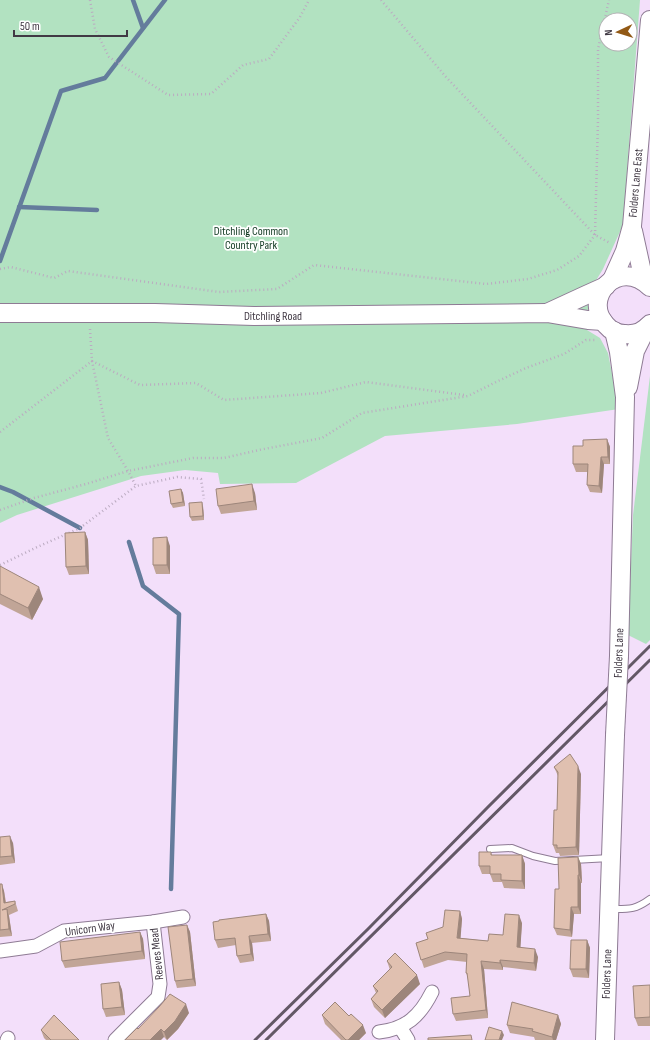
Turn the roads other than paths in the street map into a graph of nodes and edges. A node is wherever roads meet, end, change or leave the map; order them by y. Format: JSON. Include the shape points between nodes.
{"nodes":[{"id":1,"x":650,"y":20,"type":"edge"},
{"id":2,"x":632,"y":226,"type":"junction"},
{"id":3,"x":609,"y":283,"type":"junction"},
{"id":4,"x":647,"y":284,"type":"edge"},
{"id":5,"x":0,"y":313,"type":"edge"},
{"id":6,"x":547,"y":313,"type":"junction"},
{"id":7,"x":648,"y":326,"type":"edge"},
{"id":8,"x":610,"y":330,"type":"junction"},
{"id":9,"x":626,"y":397,"type":"junction"},
{"id":10,"x":490,"y":849,"type":"dead end"},
{"id":11,"x":612,"y":858,"type":"junction"},
{"id":12,"x":650,"y":899,"type":"edge"},
{"id":13,"x":609,"y":909,"type":"junction"},
{"id":14,"x":183,"y":917,"type":"dead end"},
{"id":15,"x":153,"y":922,"type":"junction"},
{"id":16,"x":0,"y":951,"type":"edge"},
{"id":17,"x":432,"y":992,"type":"dead end"},
{"id":18,"x":400,"y":1027,"type":"junction"},
{"id":19,"x":379,"y":1032,"type":"dead end"},
{"id":20,"x":115,"y":1040,"type":"edge"},
{"id":21,"x":408,"y":1040,"type":"edge"},
{"id":22,"x":605,"y":1040,"type":"edge"}],
"edges":[{"from":1,"to":2,"type":"main road","name":"Folders Lane East"},
{"from":2,"to":3,"type":"main road","name":"Folders Lane East","via":[[625,251]]},
{"from":2,"to":4,"type":"main road","name":"Folders Lane East"},
{"from":3,"to":4,"type":"main road","name":"Ditchling Road","via":[[619,277],[628,276]]},
{"from":3,"to":6,"type":"main road","name":"Ditchling Road"},
{"from":3,"to":8,"type":"main road","name":"Folders Lane East","via":[[602,291],[598,306],[599,314]]},
{"from":5,"to":6,"type":"main road","name":"Ditchling Road","via":[[90,312],[254,316]]},
{"from":6,"to":8,"type":"main road","name":"Ditchling Road","via":[[588,320]]},
{"from":7,"to":8,"type":"main road","name":"Ditchling Road","via":[[631,335]]},
{"from":7,"to":9,"type":"main road","name":"Folders Lane","via":[[635,351]]},
{"from":8,"to":9,"type":"main road","name":"Folders Lane","via":[[618,352]]},
{"from":9,"to":11,"type":"main road","name":"Folders Lane","bridge":true},
{"from":10,"to":11,"type":"lane","via":[[512,848],[555,861]]},
{"from":11,"to":13,"type":"main road","name":"Folders Lane"},
{"from":12,"to":13,"type":"lane","via":[[640,906],[629,909]]},
{"from":13,"to":22,"type":"main road","name":"Folders Lane"},
{"from":14,"to":15,"type":"street","name":"Unicorn Way"},
{"from":15,"to":16,"type":"street","name":"Unicorn Way","via":[[64,931],[36,946]]},
{"from":15,"to":20,"type":"street","name":"Reeves Mead","via":[[160,984],[158,998]]},
{"from":17,"to":18,"type":"street","via":[[420,1011]]},
{"from":18,"to":19,"type":"street"},
{"from":18,"to":21,"type":"street"}]}
